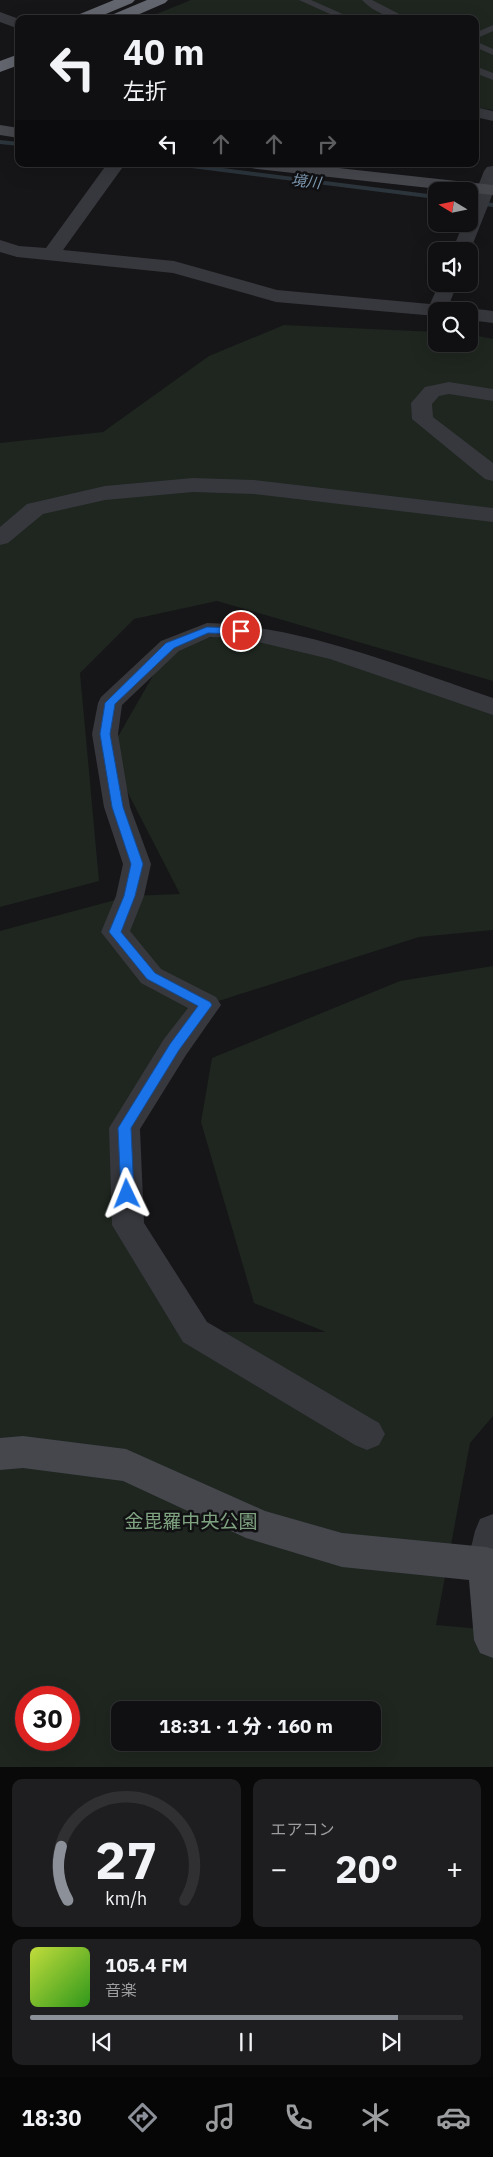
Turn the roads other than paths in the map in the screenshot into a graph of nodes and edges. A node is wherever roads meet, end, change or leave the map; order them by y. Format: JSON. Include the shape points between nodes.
{"nodes":[{"id":1,"x":128,"y":0,"type":"edge"},
{"id":2,"x":160,"y":0,"type":"edge"},
{"id":3,"x":303,"y":0,"type":"edge"},
{"id":4,"x":366,"y":0,"type":"edge"},
{"id":5,"x":90,"y":15,"type":"edge"},
{"id":6,"x":124,"y":15,"type":"edge"},
{"id":7,"x":340,"y":15,"type":"edge"},
{"id":8,"x":394,"y":15,"type":"edge"},
{"id":9,"x":0,"y":17,"type":"edge"},
{"id":10,"x":15,"y":23,"type":"edge"},
{"id":11,"x":493,"y":28,"type":"edge"},
{"id":12,"x":479,"y":34,"type":"edge"},
{"id":13,"x":15,"y":45,"type":"edge"},
{"id":14,"x":479,"y":46,"type":"edge"},
{"id":15,"x":0,"y":51,"type":"edge"},
{"id":16,"x":493,"y":52,"type":"edge"},
{"id":17,"x":15,"y":61,"type":"edge"},
{"id":18,"x":0,"y":67,"type":"edge"},
{"id":19,"x":479,"y":71,"type":"edge"},
{"id":20,"x":493,"y":77,"type":"edge"},
{"id":21,"x":479,"y":113,"type":"edge"},
{"id":22,"x":493,"y":116,"type":"edge"},
{"id":23,"x":0,"y":118,"type":"edge"},
{"id":24,"x":15,"y":120,"type":"edge"},
{"id":25,"x":0,"y":130,"type":"edge"},
{"id":26,"x":15,"y":132,"type":"edge"},
{"id":27,"x":114,"y":167,"type":"edge"},
{"id":28,"x":298,"y":167,"type":"edge"},
{"id":29,"x":397,"y":167,"type":"edge"},
{"id":30,"x":491,"y":181,"type":"edge"},
{"id":31,"x":465,"y":242,"type":"edge"},
{"id":32,"x":0,"y":246,"type":"edge"},
{"id":33,"x":51,"y":254,"type":"junction"},
{"id":34,"x":428,"y":310,"type":"edge"},
{"id":35,"x":478,"y":315,"type":"edge"},
{"id":36,"x":493,"y":317,"type":"edge"},
{"id":37,"x":493,"y":395,"type":"edge"},
{"id":38,"x":493,"y":474,"type":"edge"},
{"id":39,"x":493,"y":515,"type":"edge"},
{"id":40,"x":0,"y":538,"type":"edge"},
{"id":41,"x":493,"y":707,"type":"edge"},
{"id":42,"x":368,"y":1434,"type":"dead end"},
{"id":43,"x":0,"y":1454,"type":"edge"},
{"id":44,"x":490,"y":1548,"type":"edge"},
{"id":45,"x":493,"y":1640,"type":"edge"}],
"edges":[{"from":1,"to":5,"type":"highway"},
{"from":2,"to":6,"type":"highway"},
{"from":3,"to":7,"type":"lane"},
{"from":4,"to":8,"type":"lane"},
{"from":9,"to":10,"type":"street"},
{"from":11,"to":12,"type":"lane"},
{"from":13,"to":15,"type":"highway"},
{"from":14,"to":16,"type":"lane"},
{"from":17,"to":18,"type":"highway"},
{"from":19,"to":20,"type":"lane"},
{"from":21,"to":22,"type":"street"},
{"from":23,"to":24,"type":"street"},
{"from":25,"to":26,"type":"street"},
{"from":27,"to":33,"type":"street"},
{"from":28,"to":30,"type":"street"},
{"from":29,"to":30,"type":"street"},
{"from":30,"to":31,"type":"street"},
{"from":32,"to":33,"type":"street"},
{"from":33,"to":34,"type":"street","via":[[174,267],[276,296]]},
{"from":35,"to":36,"type":"street"},
{"from":37,"to":38,"type":"street","via":[[449,388],[432,391],[421,403],[423,419]]},
{"from":39,"to":40,"type":"street","via":[[193,484],[105,493],[35,509]]},
{"from":41,"to":42,"type":"street","via":[[337,654],[241,631],[207,630],[170,646],[110,703],[105,734],[118,807],[137,864],[130,896],[114,932],[151,976],[206,1005],[124,1128],[128,1225],[195,1332]]},
{"from":43,"to":44,"type":"street","via":[[22,1452],[126,1465],[259,1526],[342,1550]]},
{"from":44,"to":45,"type":"street"}]}
